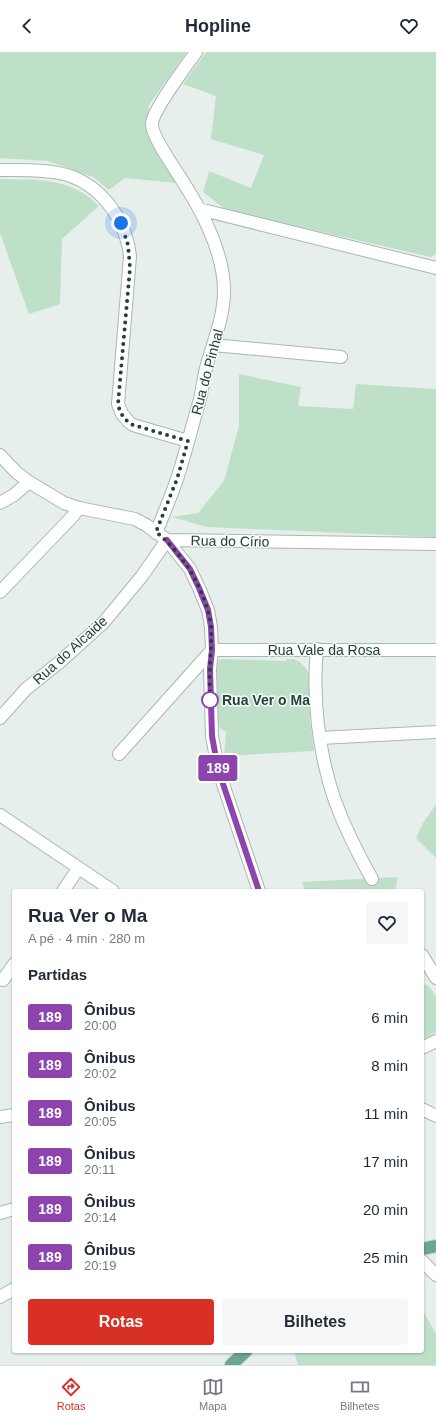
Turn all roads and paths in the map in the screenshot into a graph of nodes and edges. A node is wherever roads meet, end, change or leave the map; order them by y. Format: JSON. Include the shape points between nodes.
{"nodes":[{"id":1,"x":196,"y":52,"type":"edge"},
{"id":2,"x":0,"y":170,"type":"edge"},
{"id":3,"x":199,"y":209,"type":"junction"},
{"id":4,"x":436,"y":268,"type":"edge"},
{"id":5,"x":213,"y":345,"type":"junction"},
{"id":6,"x":341,"y":357,"type":"dead end"},
{"id":7,"x":188,"y":441,"type":"junction"},
{"id":8,"x":0,"y":455,"type":"edge"},
{"id":9,"x":29,"y":482,"type":"junction"},
{"id":10,"x":0,"y":503,"type":"edge"},
{"id":11,"x":79,"y":508,"type":"junction"},
{"id":12,"x":156,"y":532,"type":"junction"},
{"id":13,"x":167,"y":540,"type":"junction"},
{"id":14,"x":436,"y":544,"type":"edge"},
{"id":15,"x":0,"y":592,"type":"edge"},
{"id":16,"x":212,"y":650,"type":"junction"},
{"id":17,"x":317,"y":650,"type":"junction"},
{"id":18,"x":436,"y":650,"type":"edge"},
{"id":19,"x":3,"y":710,"type":"edge"},
{"id":20,"x":436,"y":732,"type":"edge"},
{"id":21,"x":320,"y":738,"type":"junction"},
{"id":22,"x":118,"y":754,"type":"dead end"},
{"id":23,"x":0,"y":815,"type":"edge"},
{"id":24,"x":78,"y":869,"type":"junction"},
{"id":25,"x":372,"y":878,"type":"dead end"},
{"id":26,"x":64,"y":889,"type":"edge"},
{"id":27,"x":110,"y":889,"type":"edge"},
{"id":28,"x":258,"y":889,"type":"edge"},
{"id":29,"x":424,"y":958,"type":"edge"},
{"id":30,"x":12,"y":967,"type":"edge"},
{"id":31,"x":436,"y":978,"type":"edge"},
{"id":32,"x":3,"y":980,"type":"dead end"},
{"id":33,"x":436,"y":1041,"type":"edge"},
{"id":34,"x":424,"y":1047,"type":"edge"},
{"id":35,"x":424,"y":1110,"type":"edge"},
{"id":36,"x":436,"y":1116,"type":"edge"},
{"id":37,"x":12,"y":1210,"type":"edge"},
{"id":38,"x":0,"y":1213,"type":"edge"},
{"id":39,"x":436,"y":1246,"type":"edge"},
{"id":40,"x":424,"y":1249,"type":"edge"},
{"id":41,"x":424,"y":1263,"type":"edge"},
{"id":42,"x":436,"y":1274,"type":"edge"},
{"id":43,"x":12,"y":1290,"type":"edge"},
{"id":44,"x":0,"y":1297,"type":"edge"},
{"id":45,"x":244,"y":1353,"type":"edge"},
{"id":46,"x":231,"y":1365,"type":"edge"}],
"edges":[{"from":1,"to":3,"type":"street","name":"Rua do Pinhal","via":[[158,108],[152,124],[157,139]]},
{"from":2,"to":7,"type":"street","via":[[49,171],[71,176],[101,195],[116,212],[125,233],[130,256],[119,409],[125,419],[133,425]]},
{"from":3,"to":4,"type":"street"},
{"from":3,"to":5,"type":"street","name":"Rua do Pinhal","via":[[215,246],[223,277],[221,319]]},
{"from":5,"to":6,"type":"street"},
{"from":5,"to":7,"type":"street","name":"Rua do Pinhal"},
{"from":7,"to":12,"type":"street","name":"Rua do Pinhal","via":[[177,479]]},
{"from":8,"to":9,"type":"street"},
{"from":9,"to":10,"type":"street"},
{"from":9,"to":11,"type":"street","via":[[64,503]]},
{"from":11,"to":12,"type":"street","via":[[135,519]]},
{"from":11,"to":15,"type":"street"},
{"from":12,"to":13,"type":"street"},
{"from":13,"to":14,"type":"street","name":"Rua do Círio"},
{"from":13,"to":16,"type":"street","via":[[190,569],[199,588],[208,610]]},
{"from":13,"to":19,"type":"street","name":"Rua do Alcaide","via":[[142,576],[104,622]]},
{"from":16,"to":17,"type":"street","name":"Rua Vale da Rosa"},
{"from":16,"to":22,"type":"street"},
{"from":16,"to":28,"type":"street","via":[[212,736],[218,769]]},
{"from":17,"to":18,"type":"street","name":"Rua Vale da Rosa"},
{"from":17,"to":21,"type":"street","via":[[316,693]]},
{"from":20,"to":21,"type":"street"},
{"from":21,"to":25,"type":"street","via":[[335,800],[353,844]]},
{"from":23,"to":24,"type":"street"},
{"from":24,"to":26,"type":"street"},
{"from":24,"to":27,"type":"street"},
{"from":29,"to":31,"type":"street"},
{"from":30,"to":32,"type":"street"},
{"from":33,"to":34,"type":"street"},
{"from":35,"to":36,"type":"street"},
{"from":37,"to":38,"type":"street"},
{"from":39,"to":40,"type":"main road"},
{"from":41,"to":42,"type":"street"},
{"from":43,"to":44,"type":"street"},
{"from":45,"to":46,"type":"main road"}]}
